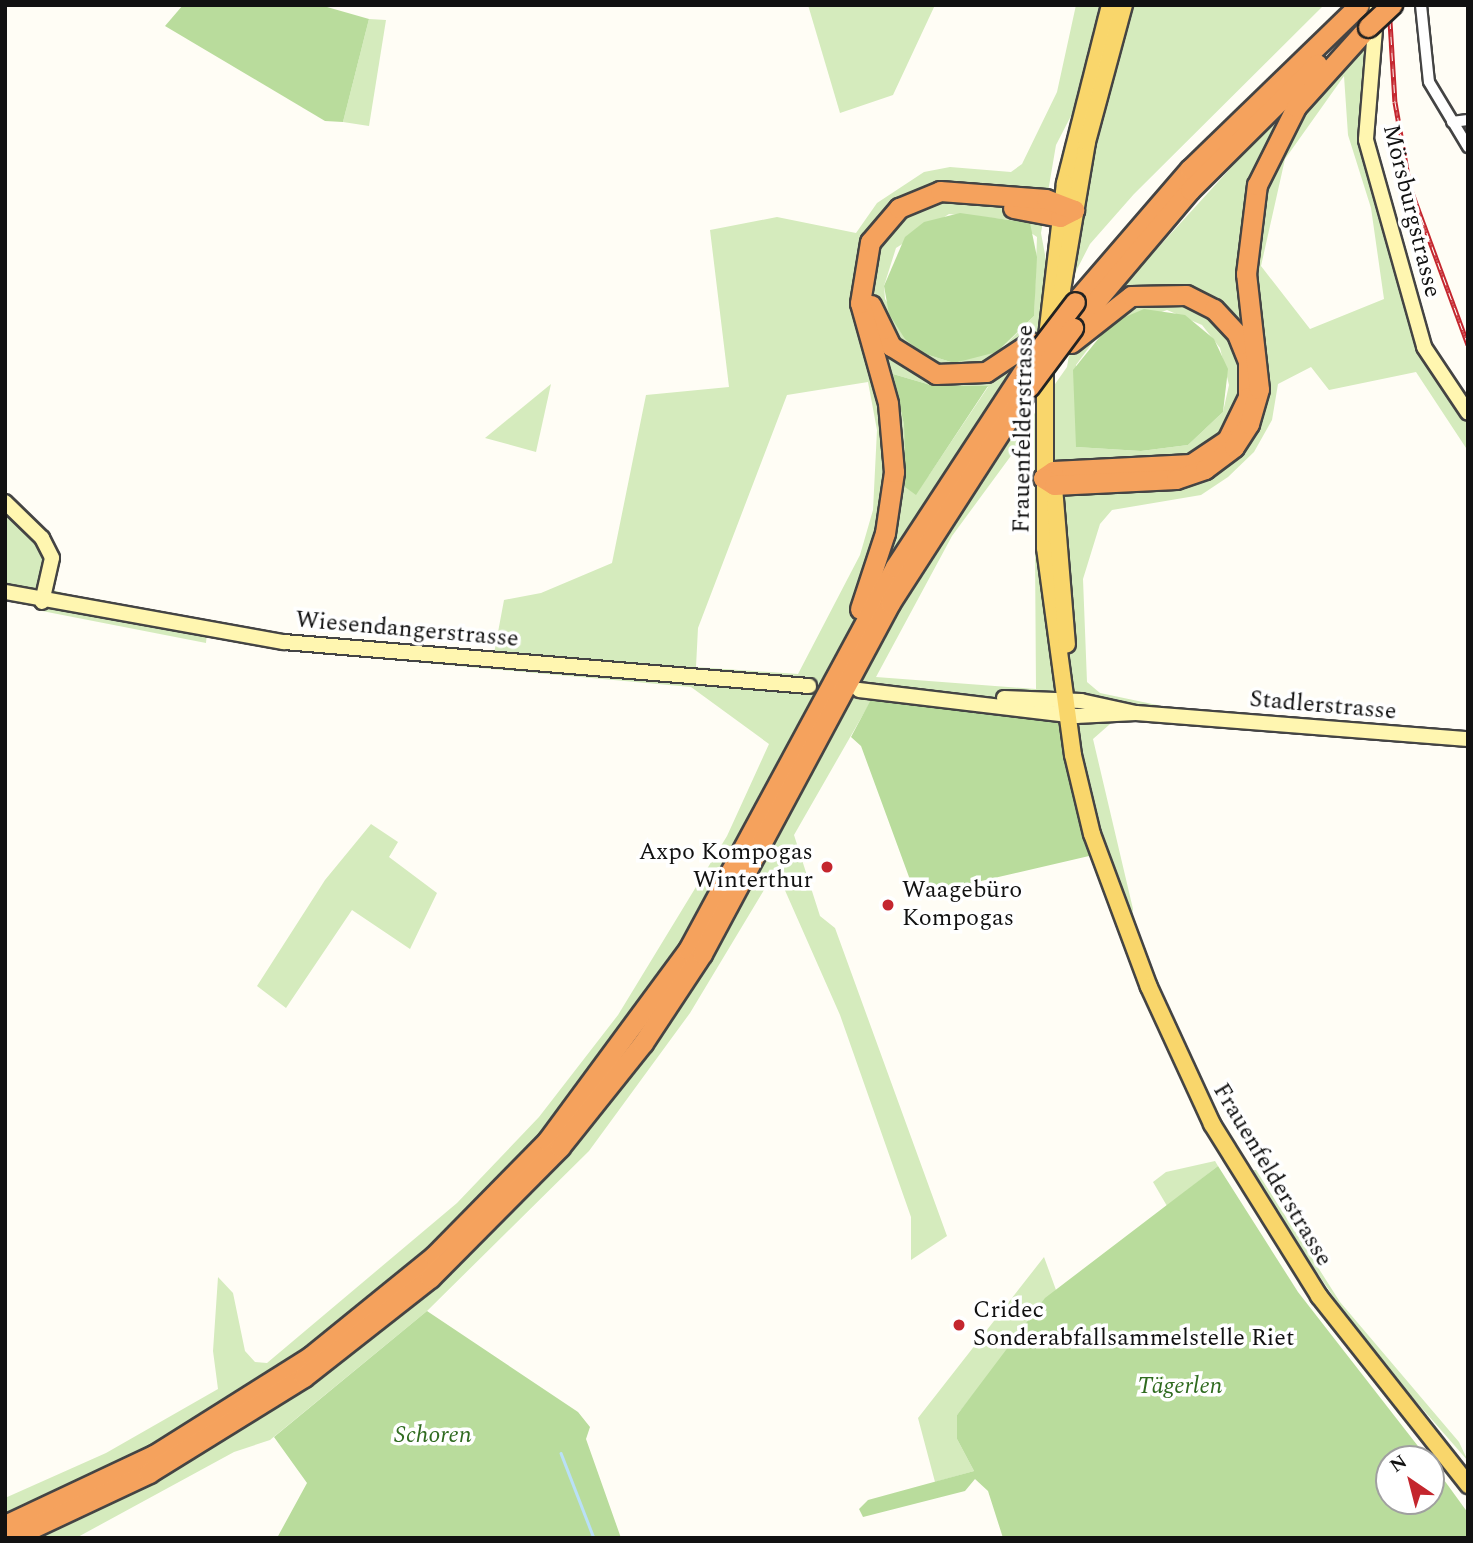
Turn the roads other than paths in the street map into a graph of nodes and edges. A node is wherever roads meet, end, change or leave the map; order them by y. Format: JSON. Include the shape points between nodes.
{"nodes":[{"id":1,"x":1110,"y":5,"type":"edge"},
{"id":2,"x":1124,"y":5,"type":"edge"},
{"id":3,"x":1392,"y":5,"type":"edge"},
{"id":4,"x":1420,"y":5,"type":"edge"},
{"id":5,"x":1371,"y":12,"type":"edge"},
{"id":6,"x":1468,"y":120,"type":"edge"},
{"id":7,"x":1452,"y":122,"type":"junction"},
{"id":8,"x":1468,"y":147,"type":"edge"},
{"id":9,"x":1065,"y":210,"type":"junction"},
{"id":10,"x":1072,"y":335,"type":"junction"},
{"id":11,"x":1030,"y":352,"type":"junction"},
{"id":12,"x":1468,"y":413,"type":"edge"},
{"id":13,"x":1050,"y":478,"type":"junction"},
{"id":14,"x":5,"y":502,"type":"edge"},
{"id":15,"x":5,"y":592,"type":"edge"},
{"id":16,"x":42,"y":602,"type":"junction"},
{"id":17,"x":834,"y":678,"type":"junction"},
{"id":18,"x":809,"y":686,"type":"dead end"},
{"id":19,"x":859,"y":690,"type":"dead end"},
{"id":20,"x":1070,"y":707,"type":"junction"},
{"id":21,"x":1468,"y":739,"type":"edge"},
{"id":22,"x":1468,"y":1485,"type":"edge"},
{"id":23,"x":5,"y":1525,"type":"edge"},
{"id":24,"x":11,"y":1538,"type":"edge"}],
"edges":[{"from":1,"to":9,"type":"main road","name":"Frauenfelderstrasse"},
{"from":2,"to":9,"type":"main road","name":"Frauenfelderstrasse"},
{"from":3,"to":5,"type":"highway","bridge":true},
{"from":4,"to":7,"type":"street","via":[[1427,76]]},
{"from":5,"to":10,"type":"highway","via":[[1205,174]]},
{"from":5,"to":11,"type":"highway","bridge":true,"via":[[1244,114],[1076,295]]},
{"from":5,"to":12,"type":"main road","name":"Mörsburgstrasse","via":[[1366,140],[1424,347]]},
{"from":5,"to":13,"type":"highway","via":[[1296,107],[1257,185],[1245,274],[1260,382],[1242,436],[1218,461],[1183,477]]},
{"from":6,"to":7,"type":"street"},
{"from":7,"to":8,"type":"street"},
{"from":9,"to":11,"type":"highway","via":[[965,200],[932,203],[894,226],[872,266],[870,300],[880,330],[899,355],[923,370],[980,374]]},
{"from":9,"to":13,"type":"main road","name":"Frauenfelderstrasse","via":[[1045,352]]},
{"from":9,"to":17,"type":"highway","via":[[966,189],[934,192],[891,215],[867,249],[860,303],[888,403],[894,483],[879,555]]},
{"from":10,"to":13,"type":"highway","via":[[1131,296],[1186,295],[1214,309],[1237,334],[1248,361],[1248,397],[1227,440],[1191,464]]},
{"from":10,"to":24,"type":"highway","bridge":true,"via":[[1029,387],[902,582],[702,954],[643,1043],[560,1147],[430,1278],[294,1384],[149,1474]]},
{"from":11,"to":17,"type":"highway","via":[[932,505]]},
{"from":13,"to":20,"type":"main road","name":"Frauenfelderstrasse"},
{"from":14,"to":16,"type":"main road","via":[[42,538],[52,558]]},
{"from":15,"to":16,"type":"main road","name":"Wiesendangerstrasse"},
{"from":16,"to":18,"type":"main road","name":"Wiesendangerstrasse","via":[[284,642]]},
{"from":17,"to":23,"type":"highway","via":[[723,892],[671,976],[580,1101],[492,1199],[394,1290],[268,1386],[154,1455]]},
{"from":19,"to":20,"type":"main road"},
{"from":20,"to":21,"type":"main road","name":"Stadlerstrasse"},
{"from":20,"to":22,"type":"main road","name":"Frauenfelderstrasse","via":[[1102,853],[1149,987],[1232,1160],[1319,1296]]}]}
